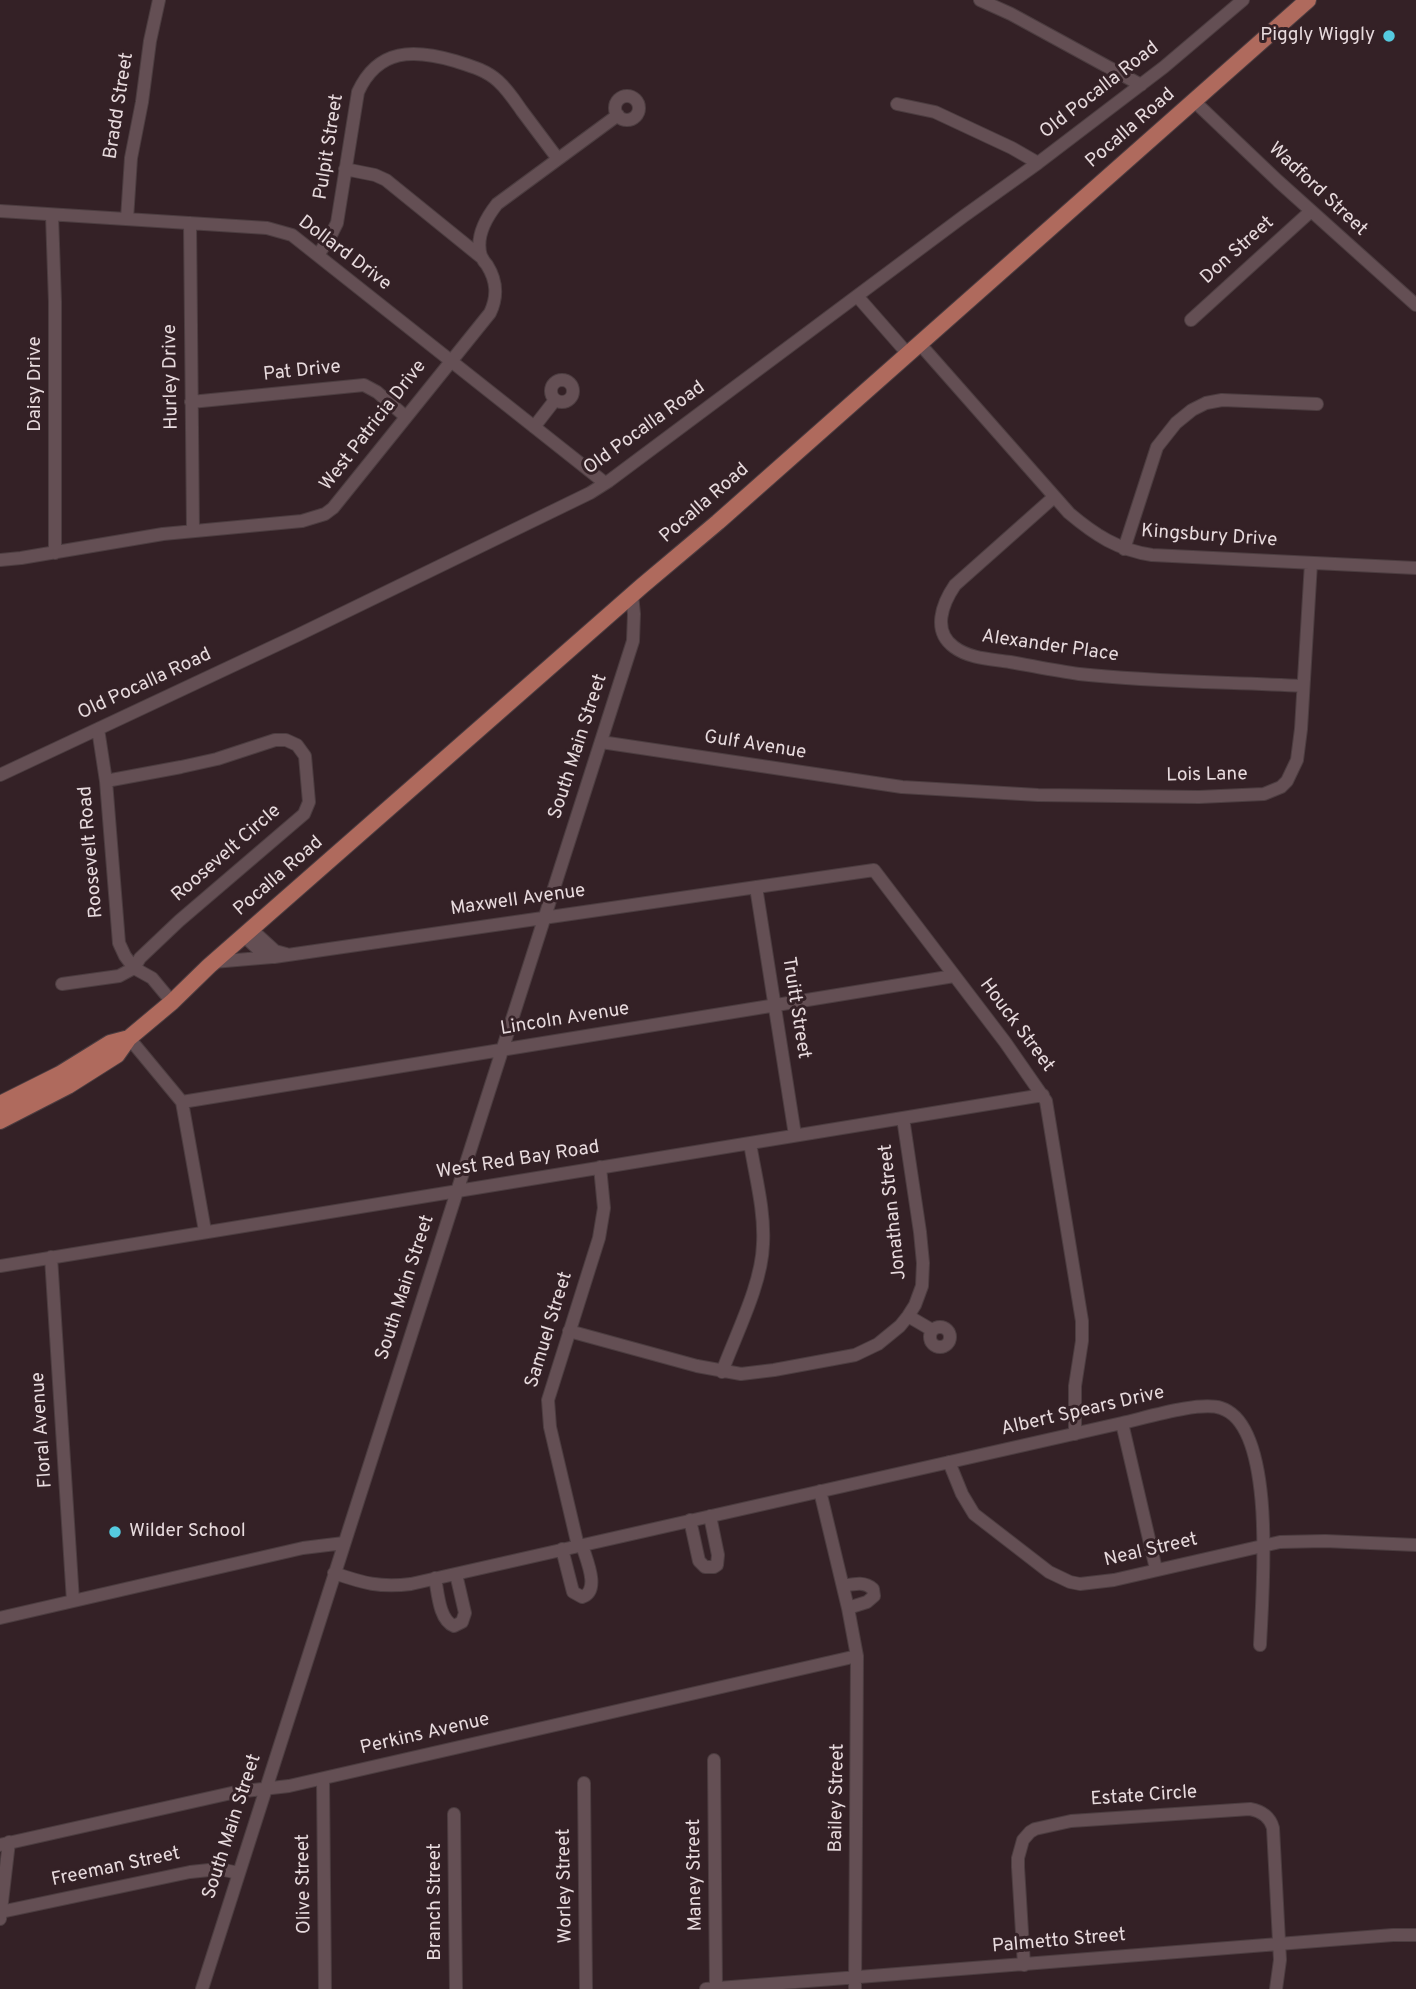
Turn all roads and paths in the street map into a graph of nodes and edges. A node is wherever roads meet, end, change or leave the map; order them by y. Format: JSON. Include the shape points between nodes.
{"nodes":[{"id":1,"x":159,"y":0,"type":"edge"},
{"id":2,"x":981,"y":0,"type":"edge"},
{"id":3,"x":1243,"y":0,"type":"edge"},
{"id":4,"x":1308,"y":0,"type":"edge"},
{"id":5,"x":1140,"y":85,"type":"junction"},
{"id":6,"x":1194,"y":101,"type":"junction"},
{"id":7,"x":897,"y":104,"type":"dead end"},
{"id":8,"x":618,"y":115,"type":"dead end"},
{"id":9,"x":558,"y":159,"type":"junction"},
{"id":10,"x":1038,"y":163,"type":"junction"},
{"id":11,"x":345,"y":169,"type":"junction"},
{"id":12,"x":0,"y":211,"type":"edge"},
{"id":13,"x":1311,"y":211,"type":"junction"},
{"id":14,"x":52,"y":215,"type":"junction"},
{"id":15,"x":127,"y":219,"type":"junction"},
{"id":16,"x":190,"y":223,"type":"junction"},
{"id":17,"x":318,"y":255,"type":"junction"},
{"id":18,"x":481,"y":257,"type":"junction"},
{"id":19,"x":858,"y":296,"type":"junction"},
{"id":20,"x":1416,"y":305,"type":"edge"},
{"id":21,"x":1191,"y":320,"type":"dead end"},
{"id":22,"x":913,"y":348,"type":"junction"},
{"id":23,"x":450,"y":361,"type":"junction"},
{"id":24,"x":555,"y":400,"type":"dead end"},
{"id":25,"x":191,"y":402,"type":"junction"},
{"id":26,"x":1317,"y":404,"type":"dead end"},
{"id":27,"x":406,"y":416,"type":"junction"},
{"id":28,"x":534,"y":427,"type":"junction"},
{"id":29,"x":605,"y":484,"type":"junction"},
{"id":30,"x":1054,"y":497,"type":"junction"},
{"id":31,"x":193,"y":531,"type":"junction"},
{"id":32,"x":1124,"y":549,"type":"junction"},
{"id":33,"x":55,"y":553,"type":"junction"},
{"id":34,"x":0,"y":560,"type":"edge"},
{"id":35,"x":1311,"y":563,"type":"junction"},
{"id":36,"x":1416,"y":568,"type":"edge"},
{"id":37,"x":632,"y":595,"type":"junction"},
{"id":38,"x":1303,"y":686,"type":"junction"},
{"id":39,"x":98,"y":729,"type":"junction"},
{"id":40,"x":601,"y":742,"type":"junction"},
{"id":41,"x":0,"y":775,"type":"edge"},
{"id":42,"x":106,"y":781,"type":"junction"},
{"id":43,"x":902,"y":787,"type":"joint"},
{"id":44,"x":756,"y":887,"type":"junction"},
{"id":45,"x":545,"y":916,"type":"junction"},
{"id":46,"x":248,"y":932,"type":"junction"},
{"id":47,"x":280,"y":956,"type":"junction"},
{"id":48,"x":213,"y":962,"type":"junction"},
{"id":49,"x":134,"y":968,"type":"junction"},
{"id":50,"x":954,"y":976,"type":"junction"},
{"id":51,"x":62,"y":984,"type":"dead end"},
{"id":52,"x":173,"y":1002,"type":"junction"},
{"id":53,"x":775,"y":1006,"type":"junction"},
{"id":54,"x":129,"y":1038,"type":"junction"},
{"id":55,"x":502,"y":1050,"type":"junction"},
{"id":56,"x":1043,"y":1095,"type":"junction"},
{"id":57,"x":182,"y":1102,"type":"junction"},
{"id":58,"x":0,"y":1104,"type":"edge"},
{"id":59,"x":902,"y":1118,"type":"junction"},
{"id":60,"x":0,"y":1121,"type":"edge"},
{"id":61,"x":795,"y":1135,"type":"junction"},
{"id":62,"x":750,"y":1143,"type":"junction"},
{"id":63,"x":600,"y":1167,"type":"junction"},
{"id":64,"x":458,"y":1190,"type":"junction"},
{"id":65,"x":205,"y":1231,"type":"junction"},
{"id":66,"x":51,"y":1257,"type":"junction"},
{"id":67,"x":0,"y":1266,"type":"edge"},
{"id":68,"x":908,"y":1316,"type":"junction"},
{"id":69,"x":569,"y":1331,"type":"junction"},
{"id":70,"x":932,"y":1331,"type":"dead end"},
{"id":71,"x":722,"y":1372,"type":"junction"},
{"id":72,"x":1122,"y":1423,"type":"junction"},
{"id":73,"x":1075,"y":1434,"type":"junction"},
{"id":74,"x":949,"y":1462,"type":"junction"},
{"id":75,"x":820,"y":1491,"type":"junction"},
{"id":76,"x":710,"y":1516,"type":"junction"},
{"id":77,"x":690,"y":1520,"type":"junction"},
{"id":78,"x":344,"y":1543,"type":"junction"},
{"id":79,"x":580,"y":1545,"type":"junction"},
{"id":80,"x":1416,"y":1545,"type":"edge"},
{"id":81,"x":1263,"y":1546,"type":"junction"},
{"id":82,"x":562,"y":1549,"type":"junction"},
{"id":83,"x":1156,"y":1569,"type":"junction"},
{"id":84,"x":334,"y":1573,"type":"junction"},
{"id":85,"x":456,"y":1574,"type":"junction"},
{"id":86,"x":435,"y":1578,"type":"junction"},
{"id":87,"x":843,"y":1586,"type":"junction"},
{"id":88,"x":73,"y":1601,"type":"junction"},
{"id":89,"x":848,"y":1608,"type":"junction"},
{"id":90,"x":0,"y":1618,"type":"edge"},
{"id":91,"x":1260,"y":1645,"type":"dead end"},
{"id":92,"x":857,"y":1656,"type":"junction"},
{"id":93,"x":714,"y":1760,"type":"dead end"},
{"id":94,"x":323,"y":1779,"type":"junction"},
{"id":95,"x":584,"y":1783,"type":"dead end"},
{"id":96,"x":265,"y":1789,"type":"junction"},
{"id":97,"x":454,"y":1814,"type":"dead end"},
{"id":98,"x":5,"y":1844,"type":"edge"},
{"id":99,"x":239,"y":1873,"type":"junction"},
{"id":100,"x":1,"y":1916,"type":"edge"},
{"id":101,"x":1416,"y":1935,"type":"edge"},
{"id":102,"x":1279,"y":1944,"type":"junction"},
{"id":103,"x":1024,"y":1965,"type":"junction"},
{"id":104,"x":855,"y":1983,"type":"edge"},
{"id":105,"x":202,"y":1989,"type":"edge"},
{"id":106,"x":325,"y":1989,"type":"edge"},
{"id":107,"x":456,"y":1989,"type":"edge"},
{"id":108,"x":586,"y":1989,"type":"edge"},
{"id":109,"x":706,"y":1989,"type":"edge"},
{"id":110,"x":716,"y":1989,"type":"edge"},
{"id":111,"x":1276,"y":1989,"type":"edge"}],
"edges":[{"from":1,"to":15,"type":"street","name":"Bradd Street","via":[[131,158]]},
{"from":2,"to":5,"type":"street"},
{"from":3,"to":5,"type":"street","name":"Old Pocalla Road"},
{"from":4,"to":6,"type":"main road","name":"Pocalla Road"},
{"from":5,"to":10,"type":"street","name":"Old Pocalla Road"},
{"from":6,"to":13,"type":"street","name":"Wadford Street"},
{"from":6,"to":22,"type":"main road","name":"Pocalla Road"},
{"from":7,"to":10,"type":"street","via":[[934,112]]},
{"from":8,"to":9,"type":"street"},
{"from":9,"to":11,"type":"street","name":"Pulpit Street","via":[[491,75],[480,68],[413,52],[384,61],[361,84]]},
{"from":9,"to":18,"type":"street","via":[[497,204],[481,233]]},
{"from":10,"to":19,"type":"street","name":"Old Pocalla Road"},
{"from":11,"to":17,"type":"street","name":"Pulpit Street","via":[[337,223]]},
{"from":11,"to":18,"type":"street","via":[[386,180]]},
{"from":12,"to":14,"type":"street","name":"Dollard Drive"},
{"from":13,"to":20,"type":"street","name":"Wadford Street"},
{"from":13,"to":21,"type":"street","name":"Don Street"},
{"from":14,"to":15,"type":"street","name":"Dollard Drive"},
{"from":14,"to":33,"type":"street","name":"Daisy Drive"},
{"from":15,"to":16,"type":"street","name":"Dollard Drive"},
{"from":16,"to":17,"type":"street","name":"Dollard Drive","via":[[278,230]]},
{"from":16,"to":25,"type":"street","name":"Hurley Drive"},
{"from":17,"to":23,"type":"street","name":"Dollard Drive"},
{"from":18,"to":23,"type":"street","name":"West Patricia Drive","via":[[496,286],[494,304]]},
{"from":19,"to":22,"type":"street","name":"Kingsbury Drive"},
{"from":19,"to":29,"type":"street","name":"Old Pocalla Road"},
{"from":22,"to":30,"type":"street","name":"Kingsbury Drive"},
{"from":22,"to":37,"type":"main road","name":"Pocalla Road"},
{"from":23,"to":27,"type":"street","name":"West Patricia Drive"},
{"from":23,"to":28,"type":"street","name":"Dollard Drive"},
{"from":24,"to":28,"type":"street"},
{"from":25,"to":27,"type":"street","name":"Pat Drive","via":[[364,385]]},
{"from":25,"to":31,"type":"street","name":"Hurley Drive"},
{"from":26,"to":32,"type":"street","via":[[1222,400],[1192,410],[1157,447]]},
{"from":27,"to":31,"type":"street","name":"West Patricia Drive","via":[[325,514]]},
{"from":28,"to":29,"type":"street","name":"Dollard Drive"},
{"from":29,"to":39,"type":"street","name":"Old Pocalla Road"},
{"from":30,"to":32,"type":"street","name":"Kingsbury Drive","via":[[1096,536]]},
{"from":30,"to":38,"type":"street","name":"Alexander Place","via":[[972,568],[946,598],[941,624],[954,647],[986,659],[1082,674]]},
{"from":31,"to":33,"type":"street","name":"West Patricia Drive"},
{"from":32,"to":35,"type":"street","name":"Kingsbury Drive","via":[[1152,555]]},
{"from":33,"to":34,"type":"street","name":"West Patricia Drive"},
{"from":35,"to":36,"type":"street","name":"Kingsbury Drive"},
{"from":35,"to":38,"type":"street","name":"Lois Lane"},
{"from":37,"to":40,"type":"street","name":"South Main Street","via":[[633,641]]},
{"from":37,"to":46,"type":"main road","name":"Pocalla Road"},
{"from":38,"to":43,"type":"street","name":"Lois Lane","via":[[1297,760],[1281,787],[1264,794],[1038,795]]},
{"from":39,"to":41,"type":"street","name":"Old Pocalla Road"},
{"from":39,"to":42,"type":"street","name":"Roosevelt Road"},
{"from":40,"to":43,"type":"street","name":"Gulf Avenue"},
{"from":40,"to":45,"type":"street","name":"South Main Street"},
{"from":42,"to":49,"type":"street","name":"Roosevelt Road","via":[[119,943]]},
{"from":42,"to":49,"type":"street","name":"Roosevelt Circle","via":[[217,759],[282,740],[297,745],[307,767],[309,802],[304,814],[179,920]]},
{"from":44,"to":45,"type":"street","name":"Maxwell Avenue"},
{"from":44,"to":50,"type":"street","name":"Houck Street","via":[[874,870]]},
{"from":44,"to":53,"type":"street","name":"Truitt Street"},
{"from":45,"to":47,"type":"street","name":"Maxwell Avenue"},
{"from":45,"to":55,"type":"street","name":"South Main Street"},
{"from":46,"to":47,"type":"street","via":[[261,952]]},
{"from":46,"to":48,"type":"main road","name":"Pocalla Road"},
{"from":47,"to":48,"type":"street","name":"Maxwell Avenue"},
{"from":48,"to":52,"type":"main road","name":"Pocalla Road"},
{"from":49,"to":51,"type":"street","via":[[119,976]]},
{"from":49,"to":52,"type":"street","via":[[152,978]]},
{"from":50,"to":53,"type":"street","name":"Lincoln Avenue"},
{"from":50,"to":56,"type":"street","name":"Houck Street"},
{"from":52,"to":54,"type":"main road","name":"Pocalla Road"},
{"from":53,"to":55,"type":"street","name":"Lincoln Avenue"},
{"from":53,"to":61,"type":"street","name":"Truitt Street"},
{"from":54,"to":57,"type":"street"},
{"from":54,"to":58,"type":"main road","name":"Pocalla Road","via":[[110,1043]]},
{"from":54,"to":60,"type":"main road","name":"Pocalla Road","via":[[117,1055],[101,1066]]},
{"from":55,"to":57,"type":"street","name":"Lincoln Avenue"},
{"from":55,"to":64,"type":"street","name":"South Main Street"},
{"from":56,"to":59,"type":"street","name":"West Red Bay Road"},
{"from":56,"to":73,"type":"street","name":"Houck Street","via":[[1082,1324]]},
{"from":57,"to":65,"type":"street"},
{"from":59,"to":61,"type":"street","name":"West Red Bay Road"},
{"from":59,"to":68,"type":"street","name":"Jonathan Street","via":[[923,1263],[922,1286]]},
{"from":61,"to":62,"type":"street","name":"West Red Bay Road"},
{"from":62,"to":63,"type":"street","name":"West Red Bay Road"},
{"from":62,"to":71,"type":"street","via":[[763,1229],[762,1253]]},
{"from":63,"to":64,"type":"street","name":"West Red Bay Road"},
{"from":63,"to":69,"type":"street","name":"Samuel Street","via":[[603,1217]]},
{"from":64,"to":65,"type":"street","name":"West Red Bay Road"},
{"from":64,"to":78,"type":"street","name":"South Main Street"},
{"from":65,"to":66,"type":"street","name":"West Red Bay Road"},
{"from":66,"to":67,"type":"street","name":"West Red Bay Road"},
{"from":66,"to":88,"type":"street","name":"Floral Avenue"},
{"from":68,"to":70,"type":"street"},
{"from":68,"to":71,"type":"street","name":"Jonathan Street","via":[[886,1338],[855,1355],[750,1374]]},
{"from":69,"to":71,"type":"street","name":"Jonathan Street"},
{"from":69,"to":79,"type":"street","name":"Samuel Street","via":[[548,1412]]},
{"from":72,"to":73,"type":"street","name":"Albert Spears Drive"},
{"from":72,"to":81,"type":"street","name":"Albert Spears Drive","via":[[1197,1407],[1214,1406],[1230,1412],[1256,1460]]},
{"from":72,"to":83,"type":"street"},
{"from":73,"to":74,"type":"street","name":"Albert Spears Drive"},
{"from":74,"to":75,"type":"street","name":"Albert Spears Drive"},
{"from":74,"to":83,"type":"street","name":"Neal Street","via":[[974,1514],[1055,1576],[1094,1583]]},
{"from":75,"to":76,"type":"street","name":"Albert Spears Drive"},
{"from":75,"to":87,"type":"street","name":"Bailey Street"},
{"from":76,"to":77,"type":"street","name":"Albert Spears Drive"},
{"from":76,"to":77,"type":"street","via":[[719,1555],[714,1567],[699,1561]]},
{"from":77,"to":79,"type":"street","name":"Albert Spears Drive"},
{"from":78,"to":84,"type":"street","name":"South Main Street"},
{"from":78,"to":88,"type":"street","via":[[303,1548]]},
{"from":79,"to":82,"type":"street","name":"Albert Spears Drive"},
{"from":79,"to":82,"type":"street","via":[[592,1585],[582,1597],[573,1592]]},
{"from":80,"to":81,"type":"street","name":"Neal Street","via":[[1308,1541]]},
{"from":81,"to":83,"type":"street","name":"Neal Street"},
{"from":81,"to":91,"type":"street","name":"Albert Spears Drive"},
{"from":82,"to":85,"type":"street","name":"Albert Spears Drive"},
{"from":84,"to":86,"type":"street","name":"Albert Spears Drive","via":[[380,1586]]},
{"from":84,"to":96,"type":"street","name":"South Main Street"},
{"from":85,"to":86,"type":"street","name":"Albert Spears Drive"},
{"from":85,"to":86,"type":"street","via":[[465,1612],[462,1622],[454,1626],[443,1616]]},
{"from":87,"to":89,"type":"street","name":"Bailey Street"},
{"from":87,"to":89,"type":"street","via":[[862,1583],[873,1589],[871,1600]]},
{"from":88,"to":90,"type":"street"},
{"from":89,"to":92,"type":"street","name":"Bailey Street"},
{"from":92,"to":94,"type":"street","name":"Perkins Avenue"},
{"from":92,"to":104,"type":"street","name":"Bailey Street"},
{"from":93,"to":110,"type":"street","name":"Maney Street"},
{"from":94,"to":96,"type":"street","name":"Perkins Avenue"},
{"from":94,"to":106,"type":"street","name":"Olive Street"},
{"from":95,"to":108,"type":"street","name":"Worley Street"},
{"from":96,"to":98,"type":"street","name":"Perkins Avenue"},
{"from":96,"to":99,"type":"street","name":"South Main Street"},
{"from":97,"to":107,"type":"street","name":"Branch Street"},
{"from":98,"to":100,"type":"street"},
{"from":99,"to":100,"type":"street","name":"Freeman Street","via":[[219,1869],[190,1872]]},
{"from":99,"to":105,"type":"street","name":"South Main Street"},
{"from":101,"to":102,"type":"street","name":"Palmetto Street"},
{"from":102,"to":103,"type":"street","name":"Palmetto Street"},
{"from":102,"to":103,"type":"street","name":"Estate Circle","via":[[1273,1828],[1257,1810],[1071,1821],[1035,1829],[1023,1840],[1018,1867]]},
{"from":102,"to":111,"type":"street"},
{"from":103,"to":104,"type":"street","name":"Palmetto Street"},
{"from":104,"to":110,"type":"street","name":"Palmetto Street"},
{"from":109,"to":110,"type":"street","name":"Palmetto Street"}]}
